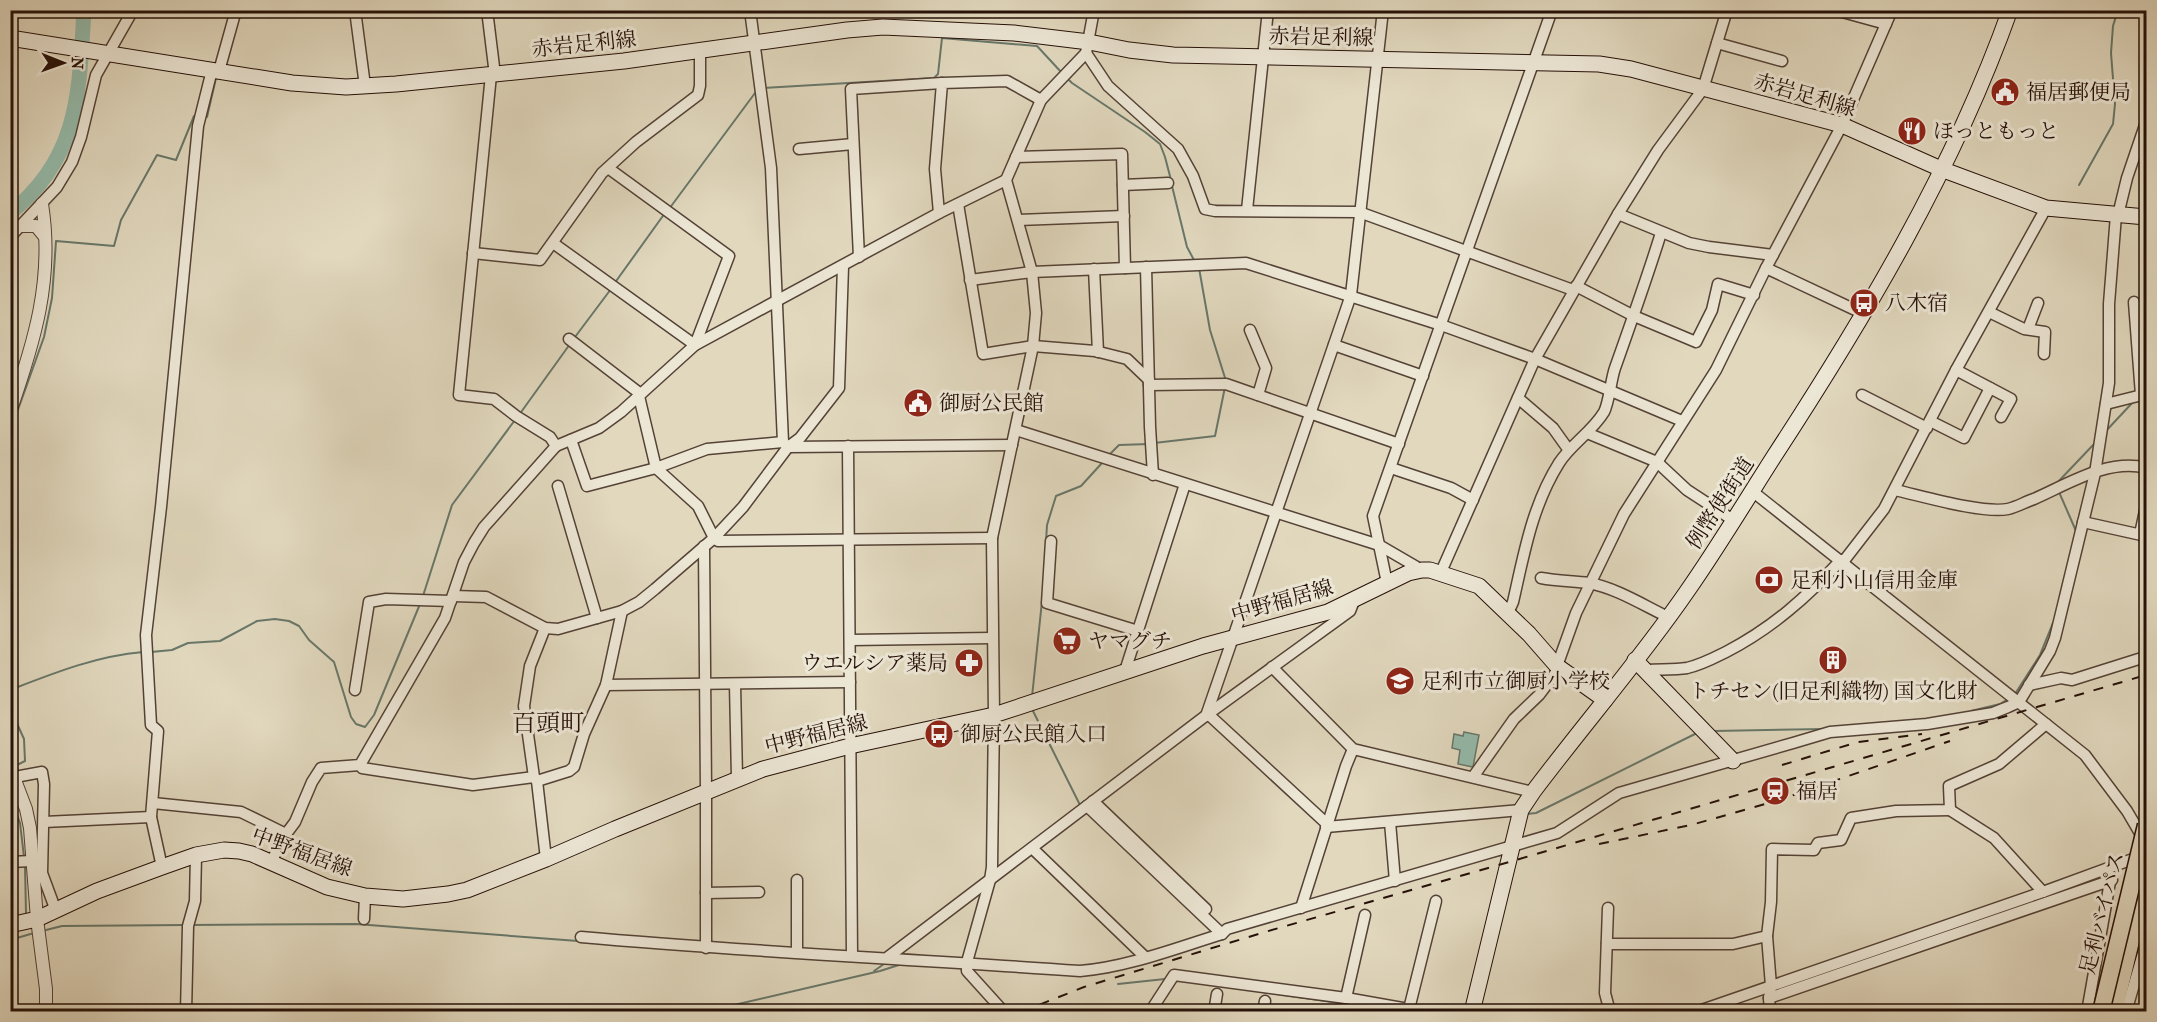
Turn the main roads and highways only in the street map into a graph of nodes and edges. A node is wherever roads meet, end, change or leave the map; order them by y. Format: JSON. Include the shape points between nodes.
{"nodes":[{"id":1,"x":2010,"y":10,"type":"edge"},
{"id":2,"x":10,"y":38,"type":"edge"},
{"id":3,"x":1941,"y":169,"type":"junction"},
{"id":4,"x":2146,"y":217,"type":"edge"},
{"id":5,"x":1640,"y":665,"type":"junction"},
{"id":6,"x":1605,"y":700,"type":"junction"},
{"id":7,"x":1733,"y":761,"type":"road end"},
{"id":8,"x":2146,"y":825,"type":"edge"},
{"id":9,"x":2146,"y":878,"type":"edge"},
{"id":10,"x":10,"y":925,"type":"edge"},
{"id":11,"x":1472,"y":1011,"type":"edge"},
{"id":12,"x":2101,"y":1011,"type":"edge"},
{"id":13,"x":2114,"y":1011,"type":"edge"}],
"edges":[{"from":1,"to":3,"type":"main road","name":"例幣使街道"},
{"from":2,"to":3,"type":"main road","name":"赤岩足利線","via":[[301,84],[346,87],[493,75],[883,27],[1014,33],[1088,47],[1173,55],[1599,64],[1842,125]]},
{"from":3,"to":4,"type":"main road","name":"赤岩足利線","via":[[2046,208]]},
{"from":3,"to":5,"type":"main road","name":"例幣使街道","via":[[1826,377],[1668,616]]},
{"from":5,"to":6,"type":"main road","name":"例幣使街道"},
{"from":5,"to":7,"type":"main road"},
{"from":6,"to":10,"type":"main road","name":"中野福居線","via":[[1559,666],[1479,586],[1441,572],[1422,570],[1328,612],[1232,637],[994,715],[850,746],[737,778],[484,884],[448,894],[403,899],[365,896],[327,887],[239,851],[224,850],[196,855],[98,891],[37,919]]},
{"from":6,"to":11,"type":"main road","name":"例幣使街道","via":[[1521,810]]},
{"from":8,"to":12,"type":"highway","name":"足利バイパス","bridge":true},
{"from":9,"to":13,"type":"highway","name":"足利バイパス"}]}
